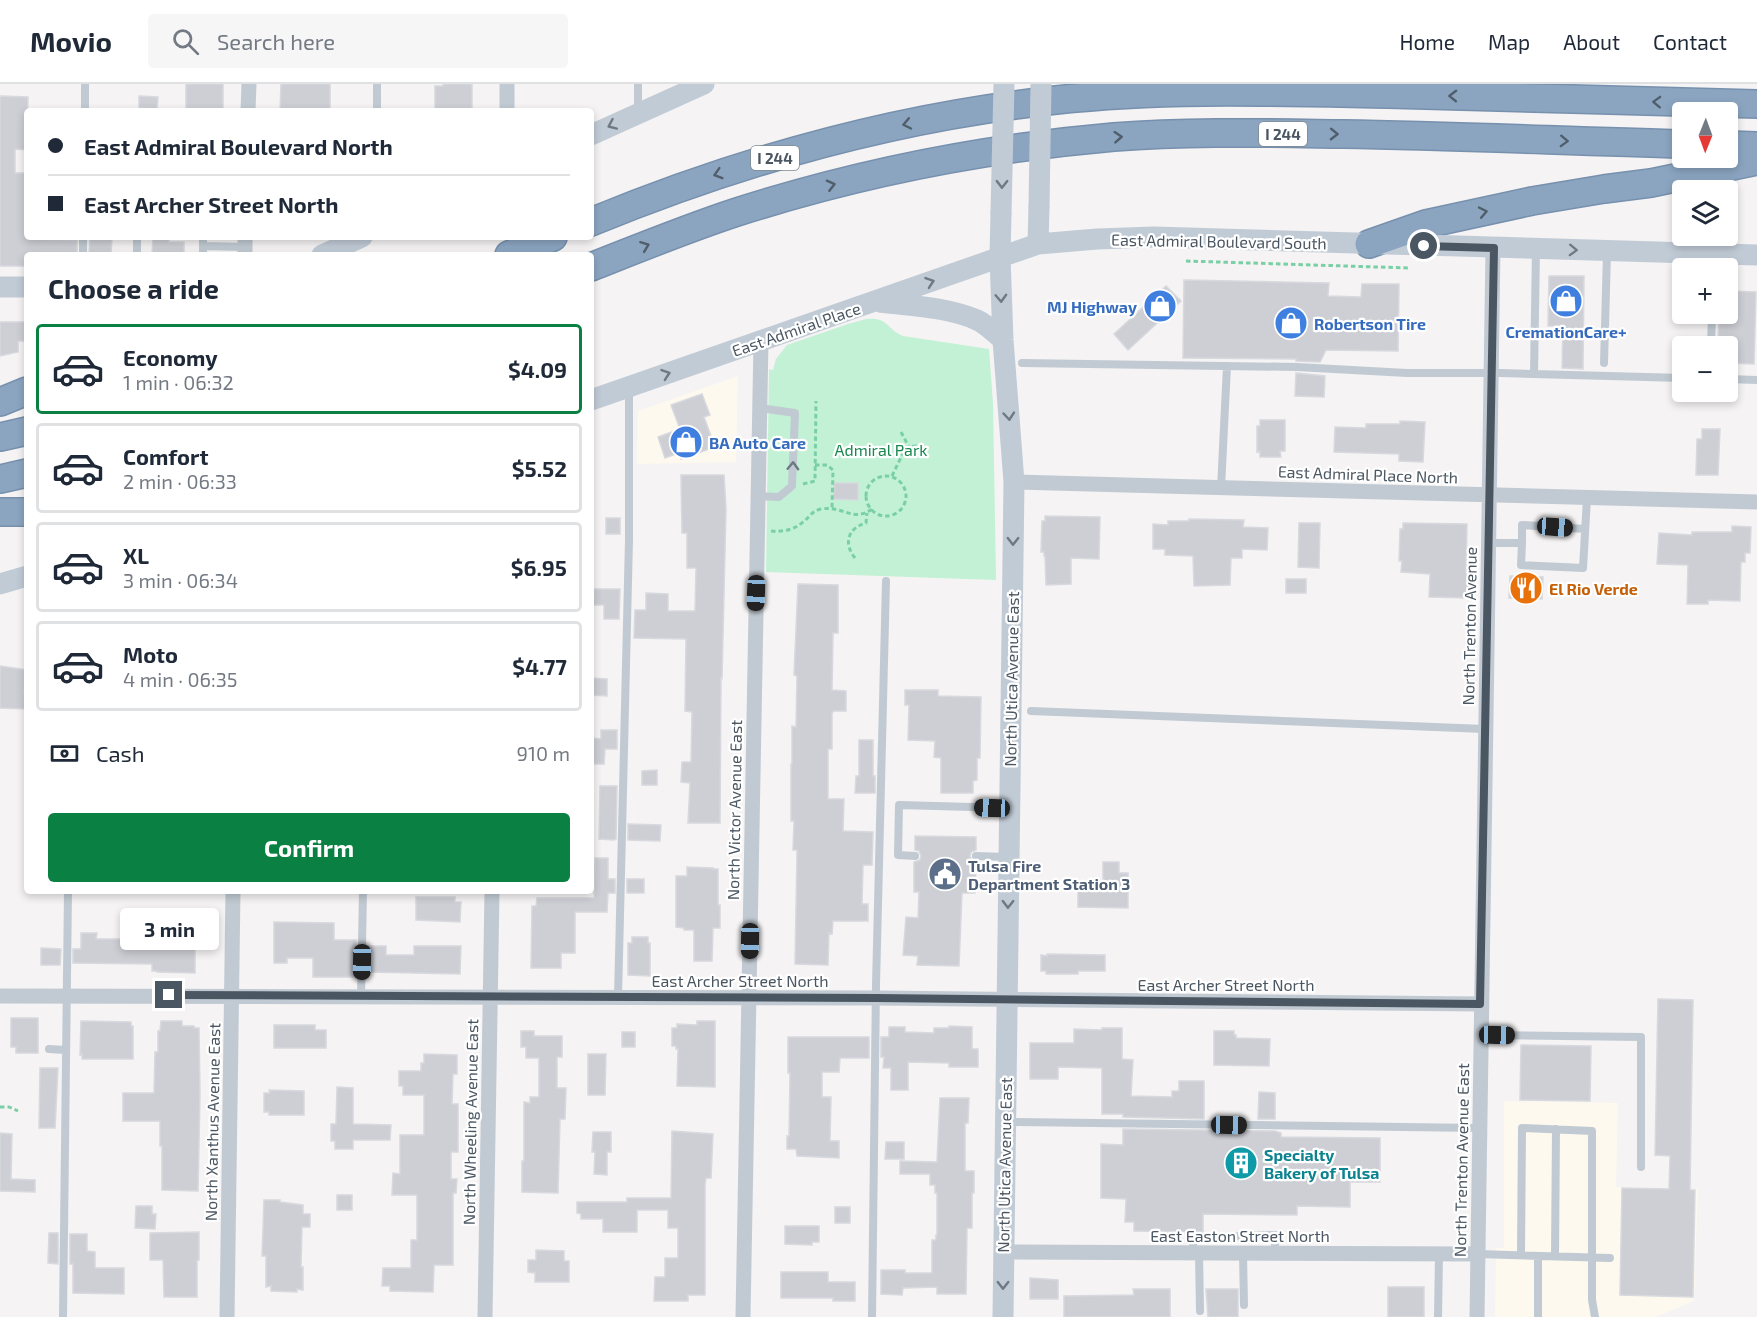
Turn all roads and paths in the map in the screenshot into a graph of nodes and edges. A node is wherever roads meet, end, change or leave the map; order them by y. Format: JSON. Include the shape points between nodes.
{"nodes":[{"id":1,"x":85,"y":84,"type":"edge"},
{"id":2,"x":249,"y":84,"type":"edge"},
{"id":3,"x":377,"y":84,"type":"edge"},
{"id":4,"x":507,"y":84,"type":"edge"},
{"id":5,"x":638,"y":84,"type":"edge"},
{"id":6,"x":704,"y":84,"type":"edge"},
{"id":7,"x":1004,"y":84,"type":"edge"},
{"id":8,"x":1041,"y":84,"type":"edge"},
{"id":9,"x":1757,"y":104,"type":"edge"},
{"id":10,"x":85,"y":108,"type":"edge"},
{"id":11,"x":248,"y":108,"type":"edge"},
{"id":12,"x":376,"y":108,"type":"edge"},
{"id":13,"x":507,"y":108,"type":"edge"},
{"id":14,"x":638,"y":114,"type":"junction"},
{"id":15,"x":594,"y":134,"type":"edge"},
{"id":16,"x":1672,"y":144,"type":"edge"},
{"id":17,"x":1738,"y":145,"type":"edge"},
{"id":18,"x":1757,"y":146,"type":"edge"},
{"id":19,"x":1757,"y":161,"type":"edge"},
{"id":20,"x":594,"y":221,"type":"edge"},
{"id":21,"x":203,"y":240,"type":"edge"},
{"id":22,"x":355,"y":240,"type":"edge"},
{"id":23,"x":546,"y":240,"type":"edge"},
{"id":24,"x":1038,"y":244,"type":"junction"},
{"id":25,"x":1369,"y":244,"type":"junction"},
{"id":26,"x":203,"y":246,"type":"junction"},
{"id":27,"x":245,"y":246,"type":"edge"},
{"id":28,"x":1494,"y":248,"type":"junction"},
{"id":29,"x":1536,"y":249,"type":"junction"},
{"id":30,"x":1607,"y":251,"type":"junction"},
{"id":31,"x":203,"y":252,"type":"edge"},
{"id":32,"x":329,"y":252,"type":"edge"},
{"id":33,"x":516,"y":252,"type":"edge"},
{"id":34,"x":1757,"y":255,"type":"edge"},
{"id":35,"x":1000,"y":257,"type":"junction"},
{"id":36,"x":1186,"y":261,"type":"dead end"},
{"id":37,"x":594,"y":266,"type":"edge"},
{"id":38,"x":1409,"y":268,"type":"dead end"},
{"id":39,"x":0,"y":286,"type":"edge"},
{"id":40,"x":24,"y":287,"type":"edge"},
{"id":41,"x":875,"y":301,"type":"junction"},
{"id":42,"x":1002,"y":340,"type":"junction"},
{"id":43,"x":761,"y":341,"type":"junction"},
{"id":44,"x":1022,"y":363,"type":"dead end"},
{"id":45,"x":1604,"y":363,"type":"dead end"},
{"id":46,"x":1227,"y":366,"type":"junction"},
{"id":47,"x":1491,"y":374,"type":"junction"},
{"id":48,"x":1534,"y":374,"type":"junction"},
{"id":49,"x":1672,"y":378,"type":"edge"},
{"id":50,"x":1738,"y":379,"type":"edge"},
{"id":51,"x":1757,"y":380,"type":"edge"},
{"id":52,"x":629,"y":387,"type":"junction"},
{"id":53,"x":24,"y":392,"type":"edge"},
{"id":54,"x":594,"y":399,"type":"edge"},
{"id":55,"x":816,"y":401,"type":"dead end"},
{"id":56,"x":0,"y":402,"type":"edge"},
{"id":57,"x":760,"y":408,"type":"junction"},
{"id":58,"x":24,"y":431,"type":"edge"},
{"id":59,"x":901,"y":432,"type":"dead end"},
{"id":60,"x":0,"y":437,"type":"edge"},
{"id":61,"x":921,"y":445,"type":"dead end"},
{"id":62,"x":909,"y":447,"type":"junction"},
{"id":63,"x":815,"y":465,"type":"junction"},
{"id":64,"x":24,"y":474,"type":"edge"},
{"id":65,"x":892,"y":477,"type":"junction"},
{"id":66,"x":0,"y":479,"type":"edge"},
{"id":67,"x":1014,"y":483,"type":"junction"},
{"id":68,"x":792,"y":486,"type":"junction"},
{"id":69,"x":1221,"y":488,"type":"junction"},
{"id":70,"x":1489,"y":495,"type":"junction"},
{"id":71,"x":758,"y":496,"type":"junction"},
{"id":72,"x":1587,"y":498,"type":"junction"},
{"id":73,"x":1757,"y":502,"type":"edge"},
{"id":74,"x":832,"y":508,"type":"junction"},
{"id":75,"x":872,"y":509,"type":"junction"},
{"id":76,"x":0,"y":512,"type":"edge"},
{"id":77,"x":24,"y":512,"type":"edge"},
{"id":78,"x":867,"y":513,"type":"junction"},
{"id":79,"x":1585,"y":529,"type":"junction"},
{"id":80,"x":758,"y":531,"type":"junction"},
{"id":81,"x":1488,"y":543,"type":"junction"},
{"id":82,"x":1522,"y":543,"type":"junction"},
{"id":83,"x":855,"y":558,"type":"dead end"},
{"id":84,"x":24,"y":577,"type":"edge"},
{"id":85,"x":886,"y":581,"type":"dead end"},
{"id":86,"x":0,"y":584,"type":"edge"},
{"id":87,"x":1030,"y":711,"type":"dead end"},
{"id":88,"x":1485,"y":729,"type":"junction"},
{"id":89,"x":1009,"y":808,"type":"junction"},
{"id":90,"x":915,"y":856,"type":"dead end"},
{"id":91,"x":976,"y":856,"type":"dead end"},
{"id":92,"x":1008,"y":857,"type":"junction"},
{"id":93,"x":68,"y":894,"type":"edge"},
{"id":94,"x":233,"y":894,"type":"edge"},
{"id":95,"x":363,"y":894,"type":"edge"},
{"id":96,"x":492,"y":894,"type":"edge"},
{"id":97,"x":66,"y":995,"type":"junction"},
{"id":98,"x":0,"y":996,"type":"edge"},
{"id":99,"x":231,"y":996,"type":"junction"},
{"id":100,"x":361,"y":996,"type":"junction"},
{"id":101,"x":490,"y":997,"type":"junction"},
{"id":102,"x":618,"y":998,"type":"junction"},
{"id":103,"x":749,"y":998,"type":"junction"},
{"id":104,"x":876,"y":998,"type":"junction"},
{"id":105,"x":1006,"y":1000,"type":"junction"},
{"id":106,"x":1480,"y":1004,"type":"junction"},
{"id":107,"x":1480,"y":1035,"type":"junction"},
{"id":108,"x":49,"y":1049,"type":"dead end"},
{"id":109,"x":65,"y":1050,"type":"junction"},
{"id":110,"x":0,"y":1107,"type":"edge"},
{"id":111,"x":18,"y":1111,"type":"dead end"},
{"id":112,"x":1005,"y":1122,"type":"junction"},
{"id":113,"x":1479,"y":1128,"type":"junction"},
{"id":114,"x":1556,"y":1129,"type":"junction"},
{"id":115,"x":1641,"y":1167,"type":"dead end"},
{"id":116,"x":1003,"y":1252,"type":"junction"},
{"id":117,"x":1196,"y":1253,"type":"junction"},
{"id":118,"x":1243,"y":1253,"type":"junction"},
{"id":119,"x":1275,"y":1253,"type":"junction"},
{"id":120,"x":1439,"y":1254,"type":"junction"},
{"id":121,"x":1477,"y":1254,"type":"junction"},
{"id":122,"x":1521,"y":1255,"type":"junction"},
{"id":123,"x":1538,"y":1256,"type":"junction"},
{"id":124,"x":1555,"y":1256,"type":"junction"},
{"id":125,"x":1592,"y":1257,"type":"junction"},
{"id":126,"x":1610,"y":1258,"type":"dead end"},
{"id":127,"x":1244,"y":1305,"type":"dead end"},
{"id":128,"x":1200,"y":1311,"type":"dead end"},
{"id":129,"x":63,"y":1317,"type":"edge"},
{"id":130,"x":227,"y":1317,"type":"edge"},
{"id":131,"x":486,"y":1317,"type":"edge"},
{"id":132,"x":743,"y":1317,"type":"edge"},
{"id":133,"x":872,"y":1317,"type":"edge"},
{"id":134,"x":1003,"y":1317,"type":"edge"},
{"id":135,"x":1438,"y":1317,"type":"edge"},
{"id":136,"x":1477,"y":1317,"type":"edge"},
{"id":137,"x":1538,"y":1317,"type":"edge"},
{"id":138,"x":1595,"y":1317,"type":"edge"}],
"edges":[{"from":1,"to":10,"type":"lane"},
{"from":2,"to":11,"type":"street"},
{"from":3,"to":12,"type":"lane"},
{"from":4,"to":13,"type":"street"},
{"from":5,"to":14,"type":"lane"},
{"from":6,"to":14,"type":"main road"},
{"from":7,"to":35,"type":"main road","name":"North Utica Avenue East","one_way":true,"bridge":true},
{"from":8,"to":24,"type":"main road","bridge":true},
{"from":9,"to":20,"type":"highway","number":"I 244","one_way":true,"via":[[1242,92],[1056,100],[964,112],[802,149],[711,177]]},
{"from":14,"to":15,"type":"main road","one_way":true},
{"from":37,"to":16,"type":"highway","number":"I 244","one_way":true,"via":[[735,213],[810,190],[940,160],[1060,144],[1208,133]]},
{"from":17,"to":18,"type":"highway"},
{"from":25,"to":19,"type":"highway","one_way":true,"via":[[1426,224]]},
{"from":21,"to":26,"type":"lane"},
{"from":22,"to":32,"type":"main road"},
{"from":23,"to":33,"type":"highway"},
{"from":24,"to":25,"type":"main road","name":"East Admiral Boulevard South","via":[[1154,237]]},
{"from":24,"to":35,"type":"main road","name":"East Admiral Boulevard South"},
{"from":25,"to":28,"type":"main road","name":"East Admiral Boulevard South"},
{"from":26,"to":27,"type":"lane"},
{"from":26,"to":31,"type":"lane"},
{"from":28,"to":29,"type":"main road","name":"East Admiral Boulevard South"},
{"from":28,"to":47,"type":"street","name":"North Trenton Avenue"},
{"from":29,"to":30,"type":"main road","name":"East Admiral Boulevard South","one_way":true},
{"from":29,"to":48,"type":"lane"},
{"from":30,"to":34,"type":"main road","name":"East Admiral Boulevard South","via":[[1713,258]]},
{"from":30,"to":45,"type":"lane"},
{"from":41,"to":35,"type":"main road","name":"East Admiral Place","one_way":true},
{"from":35,"to":42,"type":"main road","name":"North Utica Avenue East","one_way":true},
{"from":36,"to":38,"type":"path"},
{"from":39,"to":40,"type":"main road"},
{"from":41,"to":42,"type":"main road","via":[[964,315],[978,320]]},
{"from":41,"to":43,"type":"main road","name":"East Admiral Place"},
{"from":42,"to":67,"type":"main road","name":"North Utica Avenue East","one_way":true},
{"from":52,"to":43,"type":"main road","name":"East Admiral Place","one_way":true},
{"from":43,"to":57,"type":"street","name":"North Victor Avenue East"},
{"from":44,"to":46,"type":"lane"},
{"from":46,"to":47,"type":"lane"},
{"from":46,"to":69,"type":"lane"},
{"from":47,"to":48,"type":"lane"},
{"from":47,"to":70,"type":"street","name":"North Trenton Avenue"},
{"from":48,"to":49,"type":"lane"},
{"from":50,"to":51,"type":"lane"},
{"from":52,"to":54,"type":"main road","name":"East Admiral Place"},
{"from":52,"to":102,"type":"lane"},
{"from":53,"to":56,"type":"highway"},
{"from":55,"to":63,"type":"path"},
{"from":68,"to":57,"type":"lane","one_way":true,"via":[[795,413]]},
{"from":57,"to":71,"type":"street","name":"North Victor Avenue East"},
{"from":58,"to":60,"type":"highway"},
{"from":59,"to":62,"type":"path"},
{"from":61,"to":62,"type":"path"},
{"from":62,"to":65,"type":"path"},
{"from":63,"to":68,"type":"path","via":[[815,481]]},
{"from":63,"to":74,"type":"path","via":[[827,465],[833,470]]},
{"from":64,"to":66,"type":"highway"},
{"from":65,"to":75,"type":"path","via":[[880,477],[870,485],[867,497]]},
{"from":65,"to":75,"type":"path","via":[[906,490],[904,504],[889,515]]},
{"from":67,"to":69,"type":"street","name":"East Admiral Place North"},
{"from":67,"to":89,"type":"main road","name":"North Utica Avenue East","one_way":true},
{"from":68,"to":71,"type":"lane","via":[[779,497]]},
{"from":69,"to":70,"type":"street","name":"East Admiral Place North"},
{"from":70,"to":72,"type":"street","name":"East Admiral Place North"},
{"from":70,"to":81,"type":"street","name":"North Trenton Avenue"},
{"from":71,"to":80,"type":"street","name":"North Victor Avenue East"},
{"from":72,"to":73,"type":"street","name":"East Admiral Place North"},
{"from":72,"to":79,"type":"lane"},
{"from":74,"to":78,"type":"path","via":[[854,515]]},
{"from":74,"to":80,"type":"path","via":[[819,509],[788,530]]},
{"from":75,"to":78,"type":"path"},
{"from":76,"to":77,"type":"highway"},
{"from":78,"to":83,"type":"path","via":[[866,523],[856,527],[848,539]]},
{"from":79,"to":82,"type":"lane","via":[[1522,525]]},
{"from":79,"to":82,"type":"lane","via":[[1583,568],[1521,566]]},
{"from":80,"to":103,"type":"street","name":"North Victor Avenue East"},
{"from":81,"to":82,"type":"lane"},
{"from":81,"to":88,"type":"street","name":"North Trenton Avenue"},
{"from":84,"to":86,"type":"main road"},
{"from":85,"to":104,"type":"lane"},
{"from":87,"to":88,"type":"lane"},
{"from":88,"to":106,"type":"street","name":"North Trenton Avenue"},
{"from":89,"to":90,"type":"lane","via":[[899,805],[898,855]]},
{"from":89,"to":92,"type":"main road","name":"North Utica Avenue East"},
{"from":91,"to":92,"type":"lane"},
{"from":92,"to":105,"type":"main road","name":"North Utica Avenue East","one_way":true},
{"from":93,"to":97,"type":"lane"},
{"from":94,"to":99,"type":"street","name":"North Xanthus Avenue East"},
{"from":95,"to":100,"type":"lane"},
{"from":96,"to":101,"type":"street","name":"North Wheeling Avenue East"},
{"from":97,"to":98,"type":"street","name":"East Archer Street North"},
{"from":97,"to":99,"type":"street","name":"East Archer Street North"},
{"from":97,"to":109,"type":"lane"},
{"from":99,"to":100,"type":"street","name":"East Archer Street North"},
{"from":99,"to":130,"type":"street","name":"North Xanthus Avenue East"},
{"from":100,"to":101,"type":"street","name":"East Archer Street North"},
{"from":101,"to":102,"type":"street","name":"East Archer Street North"},
{"from":101,"to":131,"type":"street","name":"North Wheeling Avenue East"},
{"from":102,"to":103,"type":"street","name":"East Archer Street North"},
{"from":103,"to":104,"type":"street","name":"East Archer Street North"},
{"from":103,"to":132,"type":"street","name":"North Victor Avenue East"},
{"from":104,"to":105,"type":"street","name":"East Archer Street North"},
{"from":104,"to":133,"type":"lane"},
{"from":105,"to":106,"type":"street","name":"East Archer Street North"},
{"from":105,"to":112,"type":"main road","name":"North Utica Avenue East"},
{"from":106,"to":107,"type":"street","name":"North Trenton Avenue East"},
{"from":107,"to":113,"type":"street","name":"North Trenton Avenue East"},
{"from":107,"to":115,"type":"lane","via":[[1641,1037]]},
{"from":108,"to":109,"type":"lane"},
{"from":109,"to":129,"type":"lane"},
{"from":110,"to":111,"type":"path"},
{"from":112,"to":113,"type":"lane"},
{"from":112,"to":116,"type":"main road","name":"North Utica Avenue East"},
{"from":113,"to":121,"type":"street","name":"North Trenton Avenue East"},
{"from":114,"to":122,"type":"lane","via":[[1522,1128]]},
{"from":114,"to":124,"type":"lane"},
{"from":114,"to":125,"type":"lane","via":[[1592,1131]]},
{"from":116,"to":117,"type":"street","name":"East Easton Street North"},
{"from":116,"to":134,"type":"main road","name":"North Utica Avenue East","one_way":true},
{"from":117,"to":118,"type":"street","name":"East Easton Street North"},
{"from":117,"to":119,"type":"lane","via":[[1193,1238],[1275,1235]]},
{"from":117,"to":128,"type":"lane"},
{"from":118,"to":119,"type":"street","name":"East Easton Street North"},
{"from":118,"to":127,"type":"lane"},
{"from":119,"to":120,"type":"street","name":"East Easton Street North"},
{"from":120,"to":121,"type":"street","name":"East Easton Street North"},
{"from":120,"to":135,"type":"lane"},
{"from":121,"to":122,"type":"lane"},
{"from":121,"to":136,"type":"street","name":"North Trenton Avenue East"},
{"from":122,"to":123,"type":"lane"},
{"from":123,"to":124,"type":"lane"},
{"from":123,"to":137,"type":"lane"},
{"from":124,"to":125,"type":"lane"},
{"from":125,"to":126,"type":"lane"},
{"from":125,"to":138,"type":"lane"}]}
